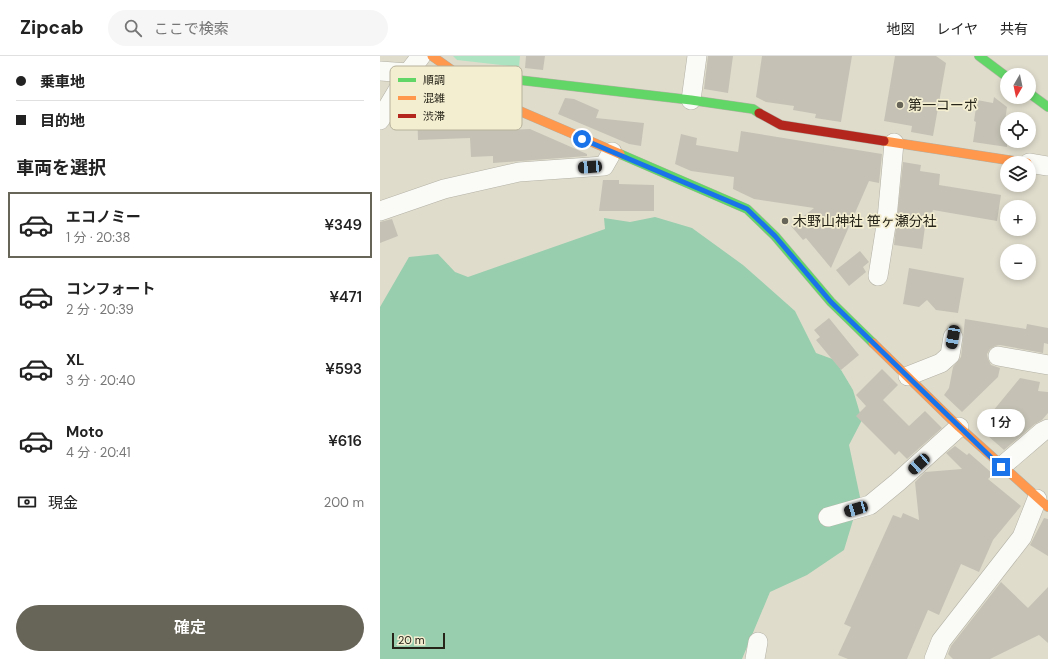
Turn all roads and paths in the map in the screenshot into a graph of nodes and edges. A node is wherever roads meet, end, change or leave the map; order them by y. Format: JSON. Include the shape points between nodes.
{"nodes":[{"id":1,"x":421,"y":56,"type":"edge"},
{"id":2,"x":432,"y":56,"type":"edge"},
{"id":3,"x":697,"y":56,"type":"edge"},
{"id":4,"x":979,"y":56,"type":"edge"},
{"id":5,"x":413,"y":66,"type":"edge"},
{"id":6,"x":447,"y":66,"type":"edge"},
{"id":7,"x":380,"y":71,"type":"edge"},
{"id":8,"x":390,"y":72,"type":"edge"},
{"id":9,"x":1000,"y":72,"type":"edge"},
{"id":10,"x":522,"y":80,"type":"edge"},
{"id":11,"x":1036,"y":99,"type":"edge"},
{"id":12,"x":691,"y":100,"type":"junction"},
{"id":13,"x":390,"y":103,"type":"edge"},
{"id":14,"x":1048,"y":108,"type":"edge"},
{"id":15,"x":522,"y":112,"type":"edge"},
{"id":16,"x":380,"y":120,"type":"edge"},
{"id":17,"x":894,"y":143,"type":"junction"},
{"id":18,"x":612,"y":152,"type":"junction"},
{"id":19,"x":1000,"y":159,"type":"edge"},
{"id":20,"x":1036,"y":164,"type":"edge"},
{"id":21,"x":1048,"y":166,"type":"edge"},
{"id":22,"x":380,"y":211,"type":"edge"},
{"id":23,"x":878,"y":276,"type":"dead end"},
{"id":24,"x":953,"y":337,"type":"dead end"},
{"id":25,"x":998,"y":356,"type":"dead end"},
{"id":26,"x":1048,"y":364,"type":"edge"},
{"id":27,"x":908,"y":376,"type":"junction"},
{"id":28,"x":959,"y":427,"type":"junction"},
{"id":29,"x":1048,"y":429,"type":"edge"},
{"id":30,"x":1001,"y":467,"type":"junction"},
{"id":31,"x":1043,"y":503,"type":"edge"},
{"id":32,"x":828,"y":517,"type":"dead end"},
{"id":33,"x":934,"y":659,"type":"edge"}],
"edges":[{"from":1,"to":5,"type":"street"},
{"from":2,"to":6,"type":"street"},
{"from":3,"to":12,"type":"street"},
{"from":4,"to":9,"type":"street"},
{"from":7,"to":8,"type":"street"},
{"from":10,"to":12,"type":"street"},
{"from":11,"to":14,"type":"street"},
{"from":12,"to":17,"type":"street","via":[[753,109],[781,125]]},
{"from":13,"to":16,"type":"street"},
{"from":15,"to":18,"type":"street"},
{"from":17,"to":19,"type":"street"},
{"from":17,"to":23,"type":"street","via":[[887,219]]},
{"from":18,"to":22,"type":"street","via":[[604,166],[519,172],[444,189]]},
{"from":18,"to":27,"type":"street","via":[[747,209],[775,236],[831,302]]},
{"from":20,"to":21,"type":"street"},
{"from":24,"to":27,"type":"street","via":[[950,355],[941,363]]},
{"from":25,"to":26,"type":"street"},
{"from":27,"to":28,"type":"street"},
{"from":28,"to":30,"type":"street"},
{"from":28,"to":32,"type":"street","via":[[870,505]]},
{"from":29,"to":30,"type":"street"},
{"from":30,"to":31,"type":"street"},
{"from":31,"to":33,"type":"street","via":[[1022,537],[941,641]]}]}
